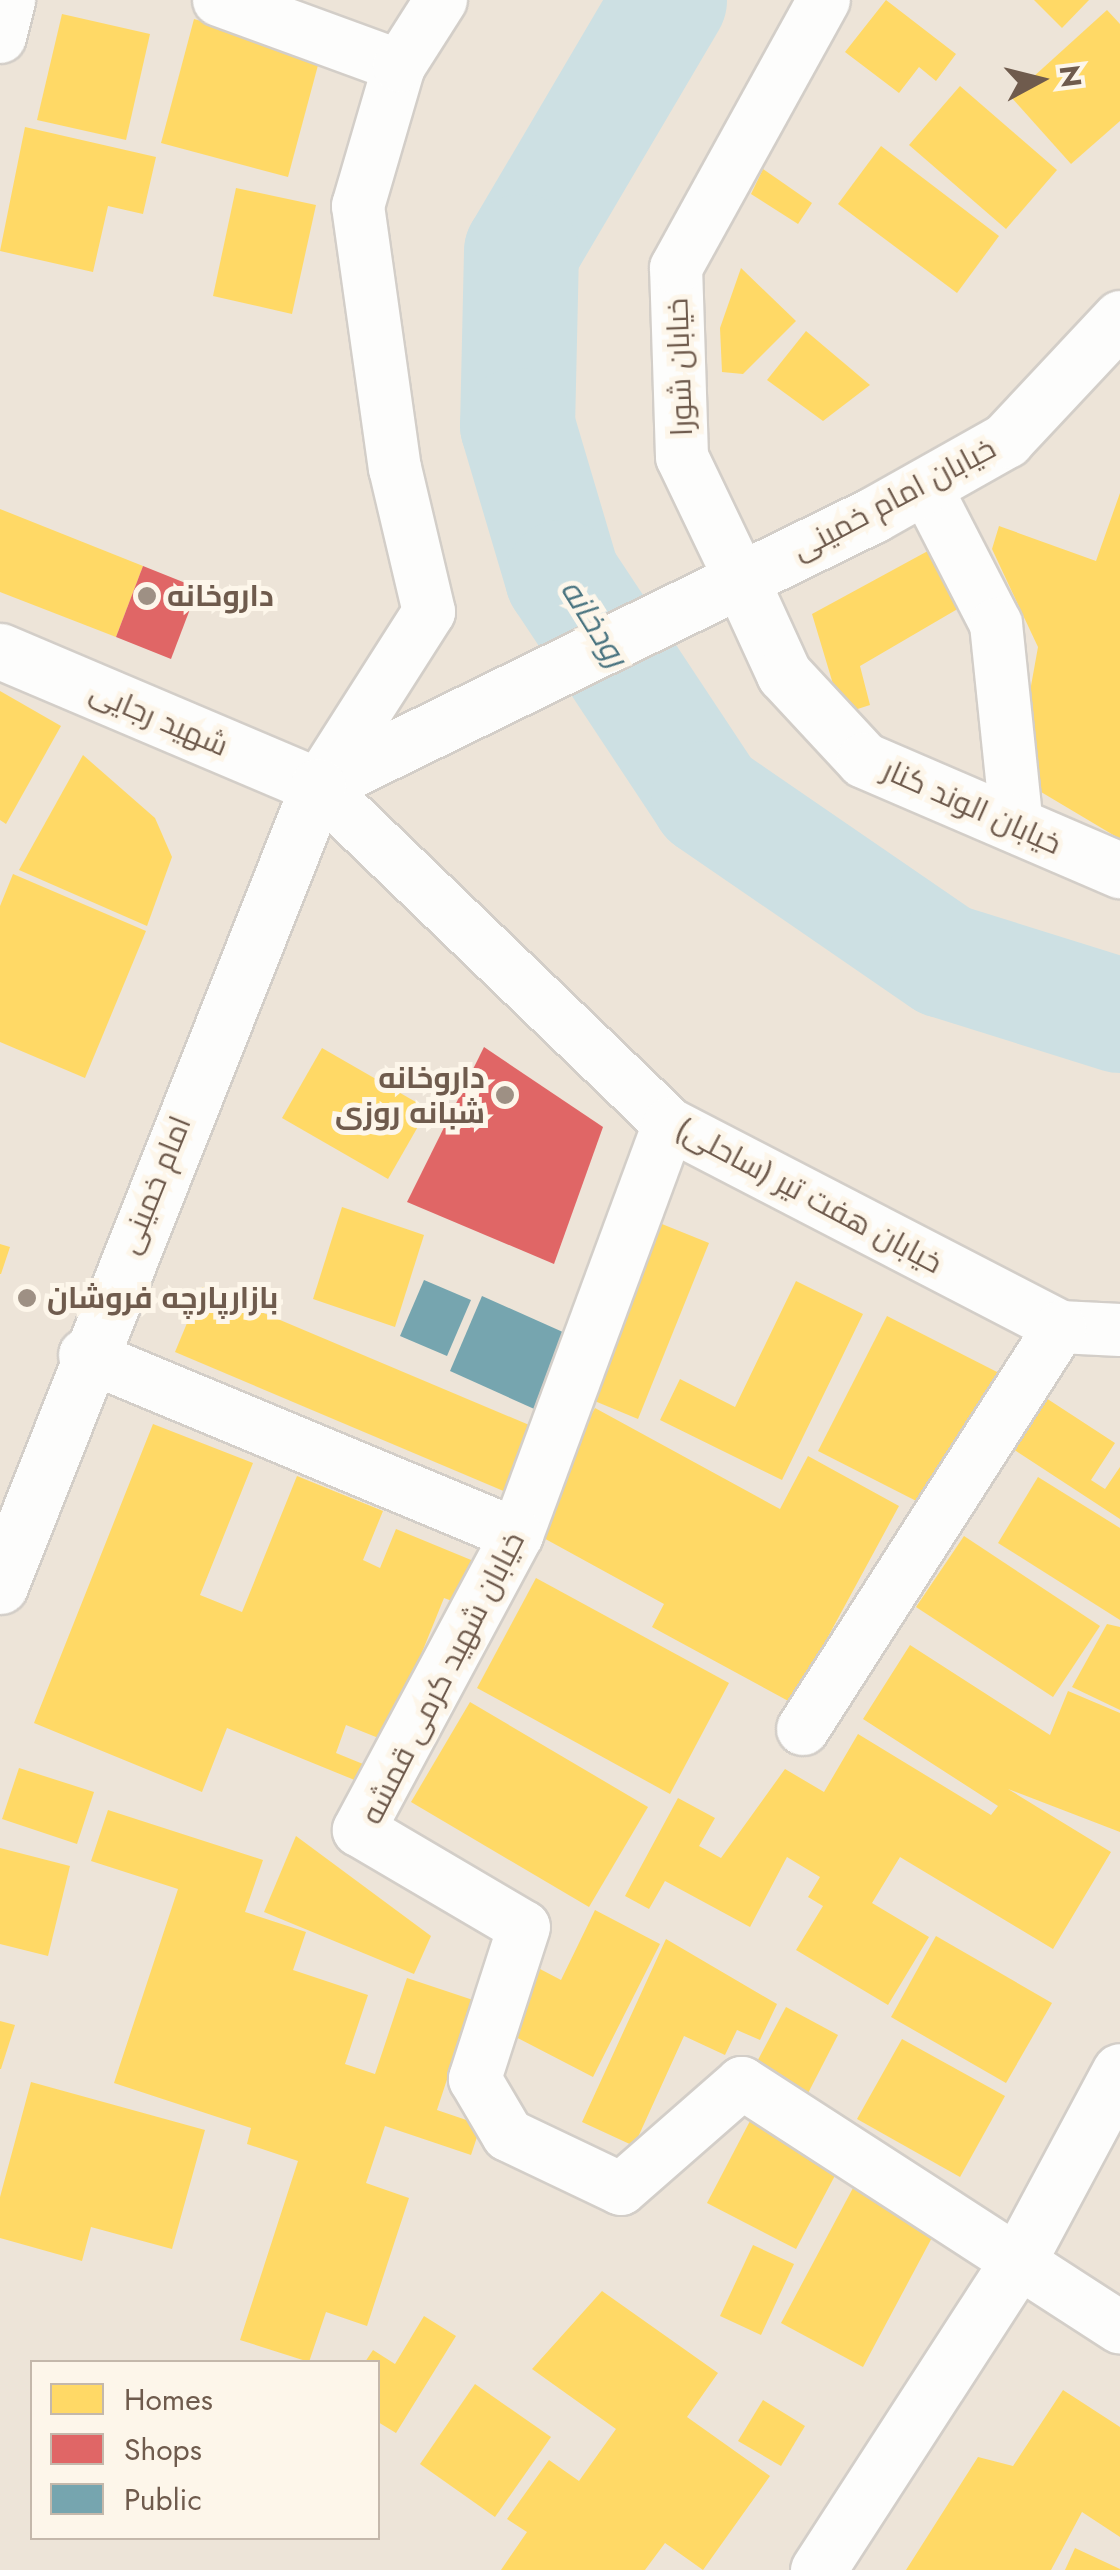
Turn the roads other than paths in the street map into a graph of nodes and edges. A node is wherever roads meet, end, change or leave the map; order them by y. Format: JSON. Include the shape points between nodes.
{"nodes":[{"id":1,"x":9,"y":0,"type":"edge"},
{"id":2,"x":219,"y":0,"type":"edge"},
{"id":3,"x":442,"y":0,"type":"edge"},
{"id":4,"x":824,"y":0,"type":"edge"},
{"id":5,"x":0,"y":36,"type":"edge"},
{"id":6,"x":399,"y":66,"type":"junction"},
{"id":7,"x":1120,"y":318,"type":"edge"},
{"id":8,"x":925,"y":486,"type":"junction"},
{"id":9,"x":740,"y":578,"type":"junction"},
{"id":10,"x":0,"y":651,"type":"edge"},
{"id":11,"x":318,"y":786,"type":"junction"},
{"id":12,"x":1017,"y":826,"type":"junction"},
{"id":13,"x":1120,"y":870,"type":"edge"},
{"id":14,"x":670,"y":1124,"type":"junction"},
{"id":15,"x":1060,"y":1328,"type":"junction"},
{"id":16,"x":1120,"y":1330,"type":"edge"},
{"id":17,"x":86,"y":1355,"type":"junction"},
{"id":18,"x":517,"y":1535,"type":"junction"},
{"id":19,"x":0,"y":1586,"type":"edge"},
{"id":20,"x":803,"y":1728,"type":"dead end"},
{"id":21,"x":1120,"y":2071,"type":"edge"},
{"id":22,"x":1019,"y":2259,"type":"junction"},
{"id":23,"x":1120,"y":2328,"type":"edge"},
{"id":24,"x":818,"y":2570,"type":"edge"}],
"edges":[{"from":1,"to":5,"type":"street"},
{"from":2,"to":6,"type":"street"},
{"from":3,"to":6,"type":"street"},
{"from":4,"to":9,"type":"street","name":"خیابان شورا","via":[[676,268],[682,457]]},
{"from":6,"to":11,"type":"street","via":[[358,206],[395,468],[428,612]]},
{"from":7,"to":8,"type":"main road","name":"خیابان امام خمینی","via":[[1006,440]]},
{"from":8,"to":9,"type":"main road","name":"خیابان امام خمینی"},
{"from":8,"to":12,"type":"street","via":[[996,624]]},
{"from":9,"to":11,"type":"main road","name":"خیابان امام خمینی"},
{"from":9,"to":12,"type":"main road","name":"خیابان الوند کنار","via":[[784,674],[864,760]]},
{"from":10,"to":11,"type":"main road","name":"شهید رجایی"},
{"from":11,"to":14,"type":"street","name":"خیابان هفت تیر (ساحلی)"},
{"from":11,"to":17,"type":"main road","name":"امام خمینی"},
{"from":12,"to":13,"type":"main road","name":"خیابان الوند کنار"},
{"from":14,"to":15,"type":"street","name":"خیابان هفت تیر (ساحلی)"},
{"from":14,"to":18,"type":"street","name":"خیابان شهید کرمی قمشه"},
{"from":15,"to":16,"type":"street","name":"خیابان هفت تیر (ساحلی)"},
{"from":15,"to":20,"type":"street"},
{"from":17,"to":18,"type":"street"},
{"from":17,"to":19,"type":"main road","name":"امام خمینی"},
{"from":18,"to":22,"type":"street","name":"خیابان شهید کرمی قمشه","via":[[359,1830],[524,1927],[475,2079],[508,2136],[621,2190],[742,2084]]},
{"from":21,"to":22,"type":"main road"},
{"from":22,"to":23,"type":"street"},
{"from":22,"to":24,"type":"main road"}]}
